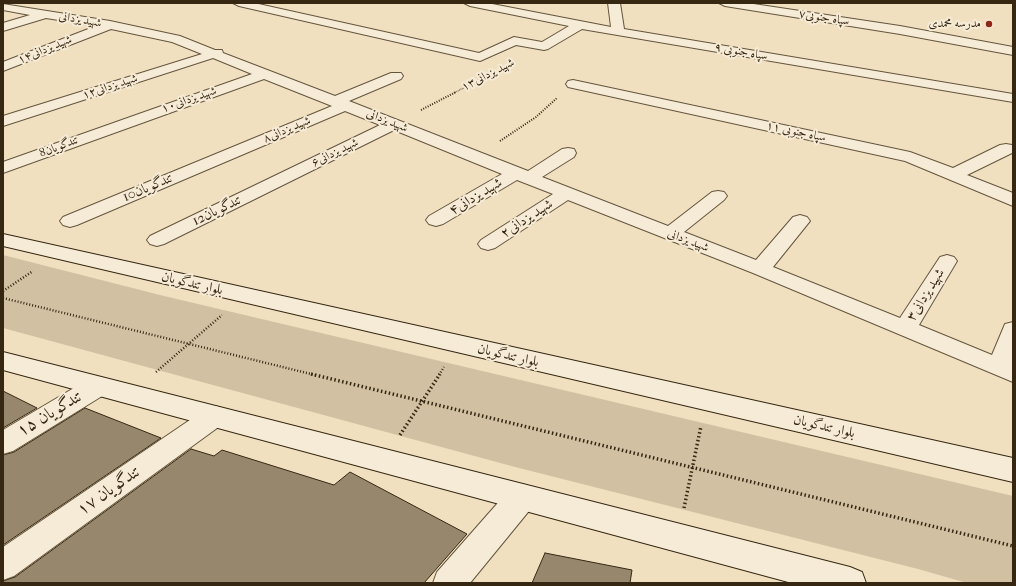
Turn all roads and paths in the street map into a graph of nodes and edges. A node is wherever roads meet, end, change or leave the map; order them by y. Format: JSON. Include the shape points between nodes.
{"nodes":[{"id":1,"x":239,"y":3,"type":"edge"},
{"id":2,"x":470,"y":3,"type":"edge"},
{"id":3,"x":614,"y":3,"type":"edge"},
{"id":4,"x":725,"y":3,"type":"edge"},
{"id":5,"x":810,"y":3,"type":"edge"},
{"id":6,"x":3,"y":7,"type":"edge"},
{"id":7,"x":45,"y":14,"type":"junction"},
{"id":8,"x":805,"y":15,"type":"junction"},
{"id":9,"x":110,"y":25,"type":"junction"},
{"id":10,"x":580,"y":25,"type":"junction"},
{"id":11,"x":3,"y":27,"type":"edge"},
{"id":12,"x":618,"y":31,"type":"junction"},
{"id":13,"x":1013,"y":51,"type":"edge"},
{"id":14,"x":217,"y":53,"type":"junction"},
{"id":15,"x":3,"y":67,"type":"edge"},
{"id":16,"x":264,"y":74,"type":"junction"},
{"id":17,"x":103,"y":75,"type":"dead end"},
{"id":18,"x":396,"y":76,"type":"dead end"},
{"id":19,"x":482,"y":78,"type":"dead end"},
{"id":20,"x":121,"y":83,"type":"junction"},
{"id":21,"x":573,"y":84,"type":"joint"},
{"id":22,"x":1013,"y":98,"type":"edge"},
{"id":23,"x":342,"y":103,"type":"junction"},
{"id":24,"x":3,"y":121,"type":"edge"},
{"id":25,"x":394,"y":124,"type":"junction"},
{"id":26,"x":114,"y":127,"type":"joint"},
{"id":27,"x":1006,"y":149,"type":"dead end"},
{"id":28,"x":568,"y":154,"type":"dead end"},
{"id":29,"x":227,"y":155,"type":"joint"},
{"id":30,"x":476,"y":156,"type":"junction"},
{"id":31,"x":3,"y":168,"type":"edge"},
{"id":32,"x":953,"y":175,"type":"junction"},
{"id":33,"x":522,"y":176,"type":"junction"},
{"id":34,"x":276,"y":182,"type":"joint"},
{"id":35,"x":566,"y":193,"type":"junction"},
{"id":36,"x":718,"y":196,"type":"dead end"},
{"id":37,"x":1013,"y":200,"type":"edge"},
{"id":38,"x":436,"y":220,"type":"dead end"},
{"id":39,"x":70,"y":221,"type":"dead end"},
{"id":40,"x":800,"y":221,"type":"dead end"},
{"id":41,"x":670,"y":234,"type":"junction"},
{"id":42,"x":3,"y":240,"type":"edge"},
{"id":43,"x":157,"y":240,"type":"dead end"},
{"id":44,"x":488,"y":244,"type":"dead end"},
{"id":45,"x":947,"y":261,"type":"dead end"},
{"id":46,"x":760,"y":269,"type":"junction"},
{"id":47,"x":243,"y":296,"type":"junction"},
{"id":48,"x":3,"y":298,"type":"edge"},
{"id":49,"x":905,"y":329,"type":"junction"},
{"id":50,"x":1013,"y":330,"type":"edge"},
{"id":51,"x":190,"y":343,"type":"junction"},
{"id":52,"x":458,"y":344,"type":"junction"},
{"id":53,"x":3,"y":361,"type":"edge"},
{"id":54,"x":1007,"y":371,"type":"edge"},
{"id":55,"x":98,"y":386,"type":"junction"},
{"id":56,"x":130,"y":394,"type":"junction"},
{"id":57,"x":706,"y":400,"type":"junction"},
{"id":58,"x":422,"y":401,"type":"junction"},
{"id":59,"x":215,"y":416,"type":"junction"},
{"id":60,"x":3,"y":443,"type":"edge"},
{"id":61,"x":383,"y":461,"type":"junction"},
{"id":62,"x":693,"y":468,"type":"junction"},
{"id":63,"x":1013,"y":470,"type":"edge"},
{"id":64,"x":522,"y":497,"type":"junction"},
{"id":65,"x":678,"y":538,"type":"junction"},
{"id":66,"x":1013,"y":546,"type":"edge"},
{"id":67,"x":3,"y":566,"type":"edge"},
{"id":68,"x":449,"y":583,"type":"edge"},
{"id":69,"x":850,"y":583,"type":"edge"}],
"edges":[{"from":1,"to":10,"type":"street","via":[[480,57],[514,41],[544,46]]},
{"from":2,"to":10,"type":"street","name":"۹ سپاه جنوبی"},
{"from":3,"to":12,"type":"street"},
{"from":4,"to":8,"type":"street","name":"سپاه جنوبی۷"},
{"from":5,"to":8,"type":"street"},
{"from":6,"to":7,"type":"street","name":"شهید یزدانی"},
{"from":7,"to":9,"type":"street","name":"شهید یزدانی"},
{"from":7,"to":11,"type":"street"},
{"from":8,"to":13,"type":"street","name":"سپاه جنوبی۷"},
{"from":9,"to":14,"type":"street","name":"شهید یزدانی","via":[[176,39]]},
{"from":9,"to":15,"type":"street","name":"شهید یزدانی۱۴"},
{"from":10,"to":12,"type":"street","name":"۹ سپاه جنوبی"},
{"from":12,"to":22,"type":"street","name":"۹ سپاه جنوبی"},
{"from":14,"to":16,"type":"street","name":"شهید یزدانی"},
{"from":14,"to":20,"type":"street","name":"شهید یزدانی۱۲"},
{"from":16,"to":23,"type":"street","name":"شهید یزدانی"},
{"from":16,"to":26,"type":"street","name":"شهید یزدانی۱۰"},
{"from":17,"to":20,"type":"street"},
{"from":18,"to":23,"type":"street","name":"شهید یزدانی۸"},
{"from":19,"to":25,"type":"path","name":"شهید یزدانی۱۳"},
{"from":20,"to":24,"type":"street","name":"شهید یزدانی۱۲"},
{"from":21,"to":30,"type":"path","via":[[536,117]]},
{"from":21,"to":32,"type":"street","name":"۱۱ سپاه جنوبی","via":[[910,157]]},
{"from":23,"to":25,"type":"street","name":"شهید یزدانی"},
{"from":23,"to":29,"type":"street","name":"شهید یزدانی۸"},
{"from":25,"to":30,"type":"street","name":"شهید یزدانی"},
{"from":25,"to":34,"type":"street","name":"شهید یزدانی۶"},
{"from":26,"to":31,"type":"street","name":"8تندگویان"},
{"from":27,"to":32,"type":"street"},
{"from":28,"to":33,"type":"street","name":"شهید یزدانی۴"},
{"from":29,"to":39,"type":"street","name":"10تندگویان"},
{"from":30,"to":33,"type":"street","name":"شهید یزدانی"},
{"from":32,"to":37,"type":"street","name":"۱۱ سپاه جنوبی"},
{"from":33,"to":35,"type":"street","name":"شهید یزدانی"},
{"from":33,"to":38,"type":"street","name":"شهید یزدانی۴"},
{"from":34,"to":43,"type":"street","name":"12تندگویان"},
{"from":35,"to":41,"type":"street","name":"شهید یزدانی"},
{"from":35,"to":44,"type":"street","name":"شهید یزدانی۲"},
{"from":36,"to":41,"type":"street"},
{"from":40,"to":46,"type":"street"},
{"from":41,"to":46,"type":"street","name":"شهید یزدانی"},
{"from":42,"to":47,"type":"street","name":"بلوار تندگویان"},
{"from":45,"to":49,"type":"street","name":"شهید یزدانی۳"},
{"from":46,"to":49,"type":"street","name":"شهید یزدانی"},
{"from":47,"to":51,"type":"path"},
{"from":47,"to":52,"type":"street","name":"بلوار تندگویان"},
{"from":48,"to":51,"type":"path"},
{"from":49,"to":54,"type":"street","name":"شهید یزدانی"},
{"from":50,"to":54,"type":"street"},
{"from":51,"to":56,"type":"path"},
{"from":51,"to":58,"type":"path"},
{"from":52,"to":57,"type":"street","name":"بلوار تندگویان"},
{"from":52,"to":58,"type":"path"},
{"from":53,"to":55,"type":"street"},
{"from":55,"to":56,"type":"street"},
{"from":55,"to":60,"type":"street","name":"۱۵ تندگویان"},
{"from":56,"to":59,"type":"street"},
{"from":57,"to":62,"type":"path"},
{"from":57,"to":63,"type":"street","name":"بلوار تندگویان"},
{"from":58,"to":61,"type":"path"},
{"from":58,"to":62,"type":"path"},
{"from":59,"to":61,"type":"street"},
{"from":59,"to":67,"type":"street","name":"۱۷ تندگویان"},
{"from":61,"to":64,"type":"street"},
{"from":62,"to":65,"type":"path"},
{"from":62,"to":66,"type":"path"},
{"from":64,"to":65,"type":"street"},
{"from":64,"to":68,"type":"street"},
{"from":65,"to":69,"type":"street"}]}
